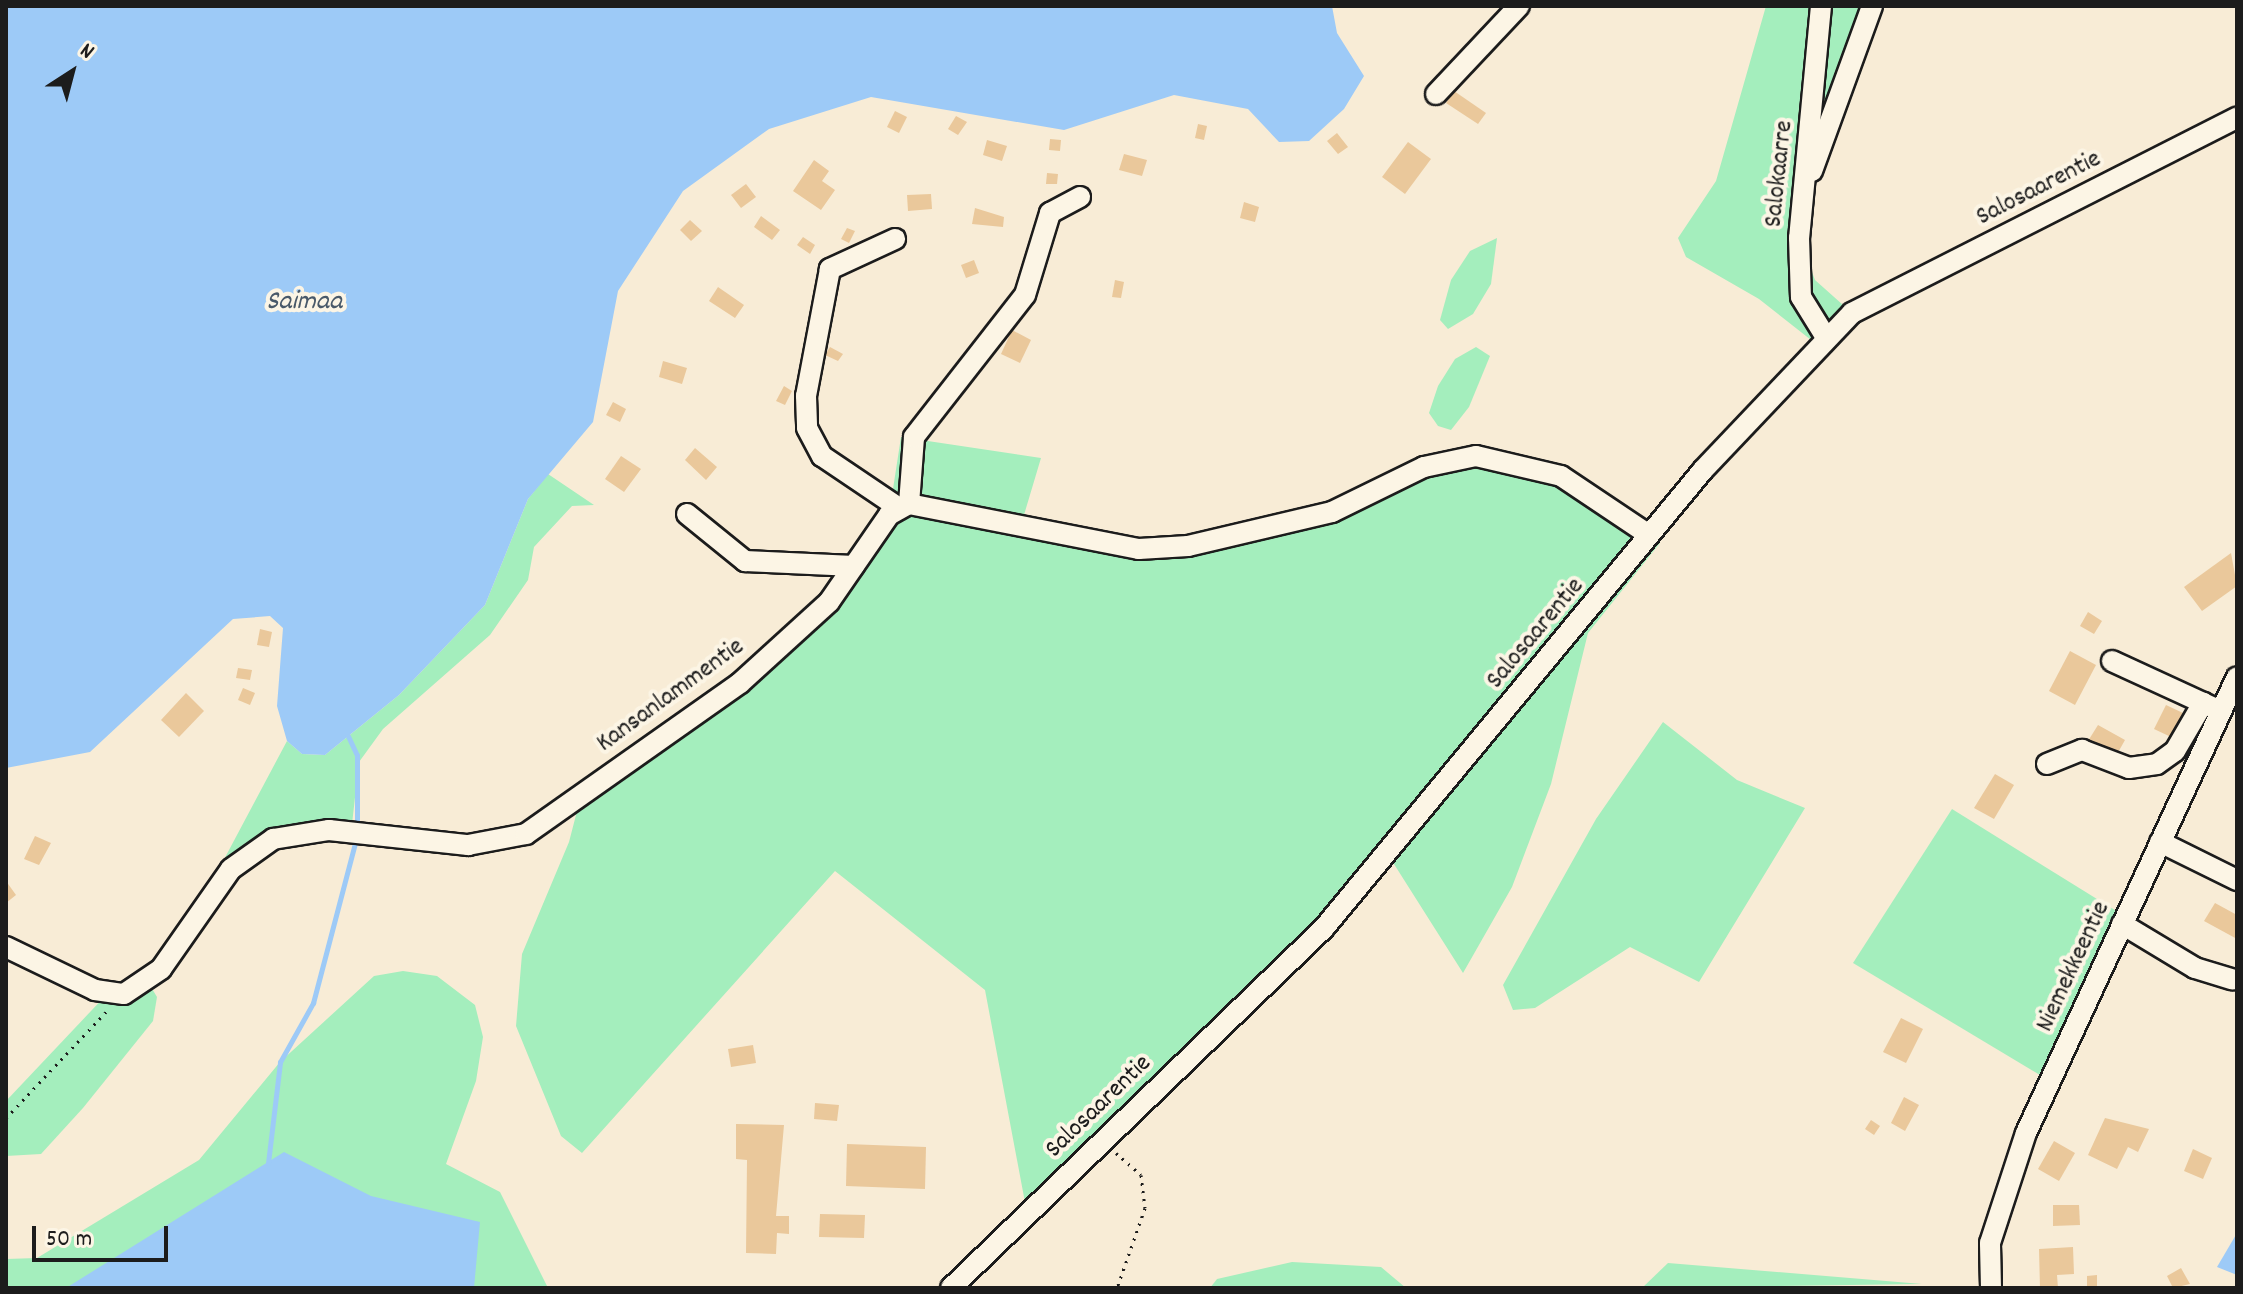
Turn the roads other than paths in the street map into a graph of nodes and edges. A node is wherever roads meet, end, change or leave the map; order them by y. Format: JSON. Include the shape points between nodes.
{"nodes":[{"id":1,"x":1519,"y":6,"type":"edge"},
{"id":2,"x":1821,"y":6,"type":"edge"},
{"id":3,"x":1872,"y":6,"type":"edge"},
{"id":4,"x":1436,"y":94,"type":"dead end"},
{"id":5,"x":2237,"y":118,"type":"edge"},
{"id":6,"x":1802,"y":193,"type":"junction"},
{"id":7,"x":1080,"y":197,"type":"dead end"},
{"id":8,"x":895,"y":239,"type":"dead end"},
{"id":9,"x":1827,"y":339,"type":"junction"},
{"id":10,"x":904,"y":506,"type":"junction"},
{"id":11,"x":687,"y":514,"type":"dead end"},
{"id":12,"x":1649,"y":535,"type":"junction"},
{"id":13,"x":854,"y":566,"type":"junction"},
{"id":14,"x":2112,"y":661,"type":"dead end"},
{"id":15,"x":2237,"y":677,"type":"edge"},
{"id":16,"x":2212,"y":707,"type":"junction"},
{"id":17,"x":2047,"y":764,"type":"dead end"},
{"id":18,"x":2160,"y":842,"type":"junction"},
{"id":19,"x":2237,"y":880,"type":"edge"},
{"id":20,"x":2122,"y":924,"type":"junction"},
{"id":21,"x":6,"y":947,"type":"edge"},
{"id":22,"x":2232,"y":979,"type":"dead end"},
{"id":23,"x":951,"y":1288,"type":"edge"},
{"id":24,"x":1991,"y":1288,"type":"edge"}],
"edges":[{"from":1,"to":4,"type":"street"},
{"from":2,"to":6,"type":"street","name":"Salokaarre"},
{"from":3,"to":6,"type":"street"},
{"from":5,"to":9,"type":"street","name":"Salosaarentie","via":[[1852,313]]},
{"from":6,"to":9,"type":"street","name":"Salokaarre","via":[[1801,297]]},
{"from":7,"to":10,"type":"street","via":[[1050,213],[1025,295],[914,437]]},
{"from":8,"to":10,"type":"street","via":[[830,269],[806,396],[807,428],[822,456]]},
{"from":9,"to":12,"type":"street","name":"Salosaarentie"},
{"from":10,"to":12,"type":"street","via":[[1139,549],[1188,546],[1332,512],[1424,467],[1476,456],[1561,476]]},
{"from":10,"to":13,"type":"street","name":"Kansanlammentie"},
{"from":11,"to":13,"type":"street","via":[[745,561]]},
{"from":12,"to":23,"type":"street","name":"Salosaarentie","via":[[1324,928]]},
{"from":13,"to":21,"type":"street","name":"Kansanlammentie","via":[[829,602],[740,683],[526,834],[468,845],[329,830],[273,839],[231,869],[161,969],[124,994],[95,990]]},
{"from":14,"to":16,"type":"street"},
{"from":15,"to":16,"type":"street","name":"Niemekkeentie"},
{"from":16,"to":17,"type":"street","via":[[2157,764],[2129,768],[2082,750]]},
{"from":16,"to":18,"type":"street","name":"Niemekkeentie"},
{"from":18,"to":19,"type":"street"},
{"from":18,"to":20,"type":"street","name":"Niemekkeentie"},
{"from":20,"to":22,"type":"street","via":[[2195,968]]},
{"from":20,"to":24,"type":"street","name":"Niemekkeentie","via":[[2026,1133],[1990,1243]]}]}
